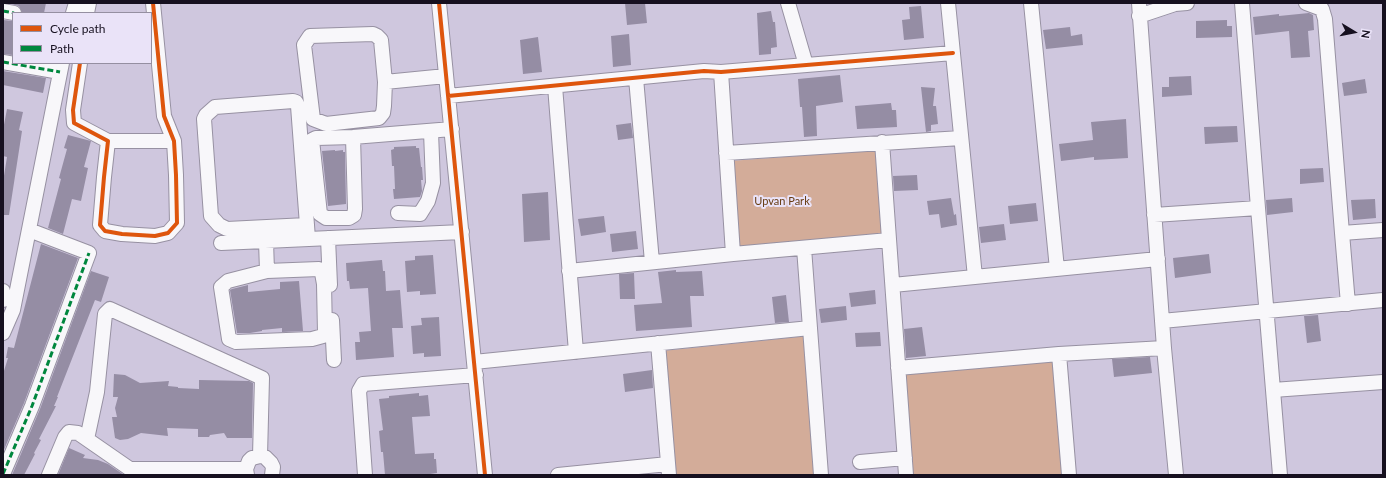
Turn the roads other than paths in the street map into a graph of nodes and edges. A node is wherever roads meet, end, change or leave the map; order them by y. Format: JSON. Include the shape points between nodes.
{"nodes":[{"id":1,"x":152,"y":3,"type":"edge"},
{"id":2,"x":439,"y":3,"type":"edge"},
{"id":3,"x":788,"y":3,"type":"edge"},
{"id":4,"x":948,"y":3,"type":"edge"},
{"id":5,"x":1031,"y":3,"type":"edge"},
{"id":6,"x":1187,"y":3,"type":"edge"},
{"id":7,"x":1242,"y":3,"type":"edge"},
{"id":8,"x":1306,"y":3,"type":"edge"},
{"id":9,"x":1139,"y":9,"type":"edge"},
{"id":10,"x":953,"y":53,"type":"junction"},
{"id":11,"x":22,"y":64,"type":"edge"},
{"id":12,"x":80,"y":64,"type":"edge"},
{"id":13,"x":806,"y":65,"type":"junction"},
{"id":14,"x":61,"y":68,"type":"edge"},
{"id":15,"x":721,"y":72,"type":"junction"},
{"id":16,"x":446,"y":76,"type":"junction"},
{"id":17,"x":636,"y":78,"type":"junction"},
{"id":18,"x":385,"y":82,"type":"junction"},
{"id":19,"x":555,"y":86,"type":"junction"},
{"id":20,"x":448,"y":96,"type":"junction"},
{"id":21,"x":452,"y":129,"type":"junction"},
{"id":22,"x":431,"y":132,"type":"junction"},
{"id":23,"x":353,"y":137,"type":"junction"},
{"id":24,"x":961,"y":138,"type":"junction"},
{"id":25,"x":108,"y":141,"type":"junction"},
{"id":26,"x":174,"y":141,"type":"junction"},
{"id":27,"x":882,"y":142,"type":"junction"},
{"id":28,"x":726,"y":153,"type":"junction"},
{"id":29,"x":1258,"y":208,"type":"junction"},
{"id":30,"x":398,"y":213,"type":"dead end"},
{"id":31,"x":1154,"y":215,"type":"junction"},
{"id":32,"x":29,"y":230,"type":"junction"},
{"id":33,"x":1383,"y":230,"type":"edge"},
{"id":34,"x":308,"y":232,"type":"junction"},
{"id":35,"x":462,"y":232,"type":"junction"},
{"id":36,"x":1342,"y":233,"type":"junction"},
{"id":37,"x":328,"y":238,"type":"junction"},
{"id":38,"x":266,"y":240,"type":"junction"},
{"id":39,"x":889,"y":240,"type":"junction"},
{"id":40,"x":222,"y":242,"type":"dead end"},
{"id":41,"x":804,"y":248,"type":"junction"},
{"id":42,"x":733,"y":254,"type":"junction"},
{"id":43,"x":1158,"y":259,"type":"junction"},
{"id":44,"x":652,"y":262,"type":"junction"},
{"id":45,"x":1057,"y":269,"type":"junction"},
{"id":46,"x":267,"y":271,"type":"junction"},
{"id":47,"x":570,"y":271,"type":"junction"},
{"id":48,"x":975,"y":277,"type":"junction"},
{"id":49,"x":893,"y":285,"type":"junction"},
{"id":50,"x":3,"y":291,"type":"edge"},
{"id":51,"x":3,"y":300,"type":"edge"},
{"id":52,"x":1383,"y":300,"type":"edge"},
{"id":53,"x":1348,"y":304,"type":"junction"},
{"id":54,"x":1267,"y":312,"type":"junction"},
{"id":55,"x":1162,"y":321,"type":"junction"},
{"id":56,"x":810,"y":328,"type":"junction"},
{"id":57,"x":3,"y":333,"type":"edge"},
{"id":58,"x":658,"y":344,"type":"junction"},
{"id":59,"x":1164,"y":348,"type":"junction"},
{"id":60,"x":576,"y":352,"type":"junction"},
{"id":61,"x":1059,"y":354,"type":"junction"},
{"id":62,"x":334,"y":360,"type":"dead end"},
{"id":63,"x":898,"y":368,"type":"junction"},
{"id":64,"x":475,"y":369,"type":"junction"},
{"id":65,"x":1383,"y":382,"type":"edge"},
{"id":66,"x":1273,"y":390,"type":"junction"},
{"id":67,"x":87,"y":439,"type":"junction"},
{"id":68,"x":260,"y":456,"type":"junction"},
{"id":69,"x":905,"y":458,"type":"junction"},
{"id":70,"x":860,"y":462,"type":"dead end"},
{"id":71,"x":669,"y":470,"type":"edge"},
{"id":72,"x":129,"y":472,"type":"edge"},
{"id":73,"x":247,"y":472,"type":"edge"},
{"id":74,"x":3,"y":474,"type":"edge"},
{"id":75,"x":583,"y":474,"type":"edge"},
{"id":76,"x":49,"y":475,"type":"edge"},
{"id":77,"x":272,"y":475,"type":"edge"},
{"id":78,"x":365,"y":475,"type":"edge"},
{"id":79,"x":485,"y":475,"type":"edge"},
{"id":80,"x":558,"y":475,"type":"edge"},
{"id":81,"x":821,"y":475,"type":"edge"},
{"id":82,"x":906,"y":475,"type":"edge"},
{"id":83,"x":1069,"y":475,"type":"edge"},
{"id":84,"x":1176,"y":475,"type":"edge"},
{"id":85,"x":1280,"y":475,"type":"edge"}],
"edges":[{"from":1,"to":26,"type":"street","via":[[164,116]]},
{"from":2,"to":16,"type":"street"},
{"from":3,"to":13,"type":"street"},
{"from":4,"to":10,"type":"street"},
{"from":5,"to":45,"type":"street"},
{"from":6,"to":9,"type":"street"},
{"from":7,"to":29,"type":"street"},
{"from":8,"to":36,"type":"street","via":[[1322,9],[1325,19]]},
{"from":9,"to":31,"type":"street"},
{"from":10,"to":13,"type":"street"},
{"from":10,"to":24,"type":"street"},
{"from":11,"to":14,"type":"street"},
{"from":12,"to":25,"type":"street","via":[[73,110],[74,123]]},
{"from":13,"to":15,"type":"street"},
{"from":14,"to":32,"type":"street"},
{"from":15,"to":17,"type":"street","via":[[704,71]]},
{"from":15,"to":28,"type":"street"},
{"from":16,"to":18,"type":"street"},
{"from":16,"to":20,"type":"street"},
{"from":17,"to":19,"type":"street"},
{"from":17,"to":44,"type":"street"},
{"from":18,"to":18,"type":"street","via":[[383,113],[378,118],[320,123],[313,119],[304,45],[310,36],[377,36],[381,40]]},
{"from":19,"to":20,"type":"street"},
{"from":19,"to":47,"type":"street"},
{"from":20,"to":21,"type":"street"},
{"from":21,"to":22,"type":"street"},
{"from":21,"to":35,"type":"street"},
{"from":22,"to":23,"type":"street"},
{"from":22,"to":30,"type":"street","via":[[433,183],[428,201],[420,214]]},
{"from":23,"to":23,"type":"street","via":[[312,140],[320,214],[326,218],[354,216]]},
{"from":24,"to":27,"type":"street"},
{"from":24,"to":48,"type":"street"},
{"from":25,"to":26,"type":"street"},
{"from":25,"to":26,"type":"street","via":[[100,225],[105,231],[155,236],[168,233],[177,224]]},
{"from":27,"to":28,"type":"street"},
{"from":27,"to":39,"type":"street"},
{"from":28,"to":42,"type":"street"},
{"from":29,"to":31,"type":"street"},
{"from":29,"to":54,"type":"street"},
{"from":31,"to":43,"type":"street"},
{"from":32,"to":57,"type":"street","via":[[13,310]]},
{"from":32,"to":74,"type":"street","via":[[89,253],[32,406]]},
{"from":33,"to":36,"type":"street"},
{"from":34,"to":34,"type":"street","via":[[296,102],[216,108],[206,115],[204,119],[211,216],[227,229]]},
{"from":34,"to":37,"type":"street"},
{"from":34,"to":38,"type":"street"},
{"from":35,"to":37,"type":"street"},
{"from":35,"to":64,"type":"street"},
{"from":36,"to":53,"type":"street"},
{"from":37,"to":62,"type":"street"},
{"from":38,"to":40,"type":"street"},
{"from":38,"to":46,"type":"street"},
{"from":39,"to":41,"type":"street"},
{"from":39,"to":49,"type":"street"},
{"from":41,"to":42,"type":"street"},
{"from":41,"to":56,"type":"street"},
{"from":42,"to":44,"type":"street"},
{"from":43,"to":45,"type":"street"},
{"from":43,"to":55,"type":"street"},
{"from":44,"to":47,"type":"street"},
{"from":45,"to":48,"type":"street"},
{"from":46,"to":46,"type":"street","via":[[319,269],[324,284],[323,336],[312,339],[236,342],[229,339],[220,287],[228,281]]},
{"from":47,"to":60,"type":"street"},
{"from":48,"to":49,"type":"street"},
{"from":49,"to":63,"type":"street"},
{"from":50,"to":51,"type":"street"},
{"from":52,"to":53,"type":"street"},
{"from":53,"to":54,"type":"street"},
{"from":54,"to":55,"type":"street"},
{"from":54,"to":66,"type":"street"},
{"from":55,"to":59,"type":"street"},
{"from":56,"to":58,"type":"street"},
{"from":56,"to":81,"type":"street"},
{"from":58,"to":60,"type":"street"},
{"from":58,"to":71,"type":"street"},
{"from":59,"to":61,"type":"street"},
{"from":59,"to":84,"type":"street"},
{"from":60,"to":64,"type":"street"},
{"from":61,"to":63,"type":"street"},
{"from":61,"to":83,"type":"street"},
{"from":63,"to":69,"type":"street"},
{"from":64,"to":78,"type":"street","via":[[363,384],[359,391]]},
{"from":64,"to":79,"type":"street"},
{"from":65,"to":66,"type":"street"},
{"from":66,"to":85,"type":"street"},
{"from":67,"to":68,"type":"street","via":[[97,392],[104,314],[110,309],[262,378]]},
{"from":67,"to":72,"type":"street"},
{"from":67,"to":76,"type":"street","via":[[78,433],[69,432]]},
{"from":68,"to":73,"type":"street","via":[[252,458],[246,465]]},
{"from":68,"to":77,"type":"street","via":[[271,463]]},
{"from":69,"to":70,"type":"street"},
{"from":69,"to":82,"type":"street"},
{"from":71,"to":75,"type":"street"},
{"from":72,"to":73,"type":"street"},
{"from":75,"to":80,"type":"street"}]}
